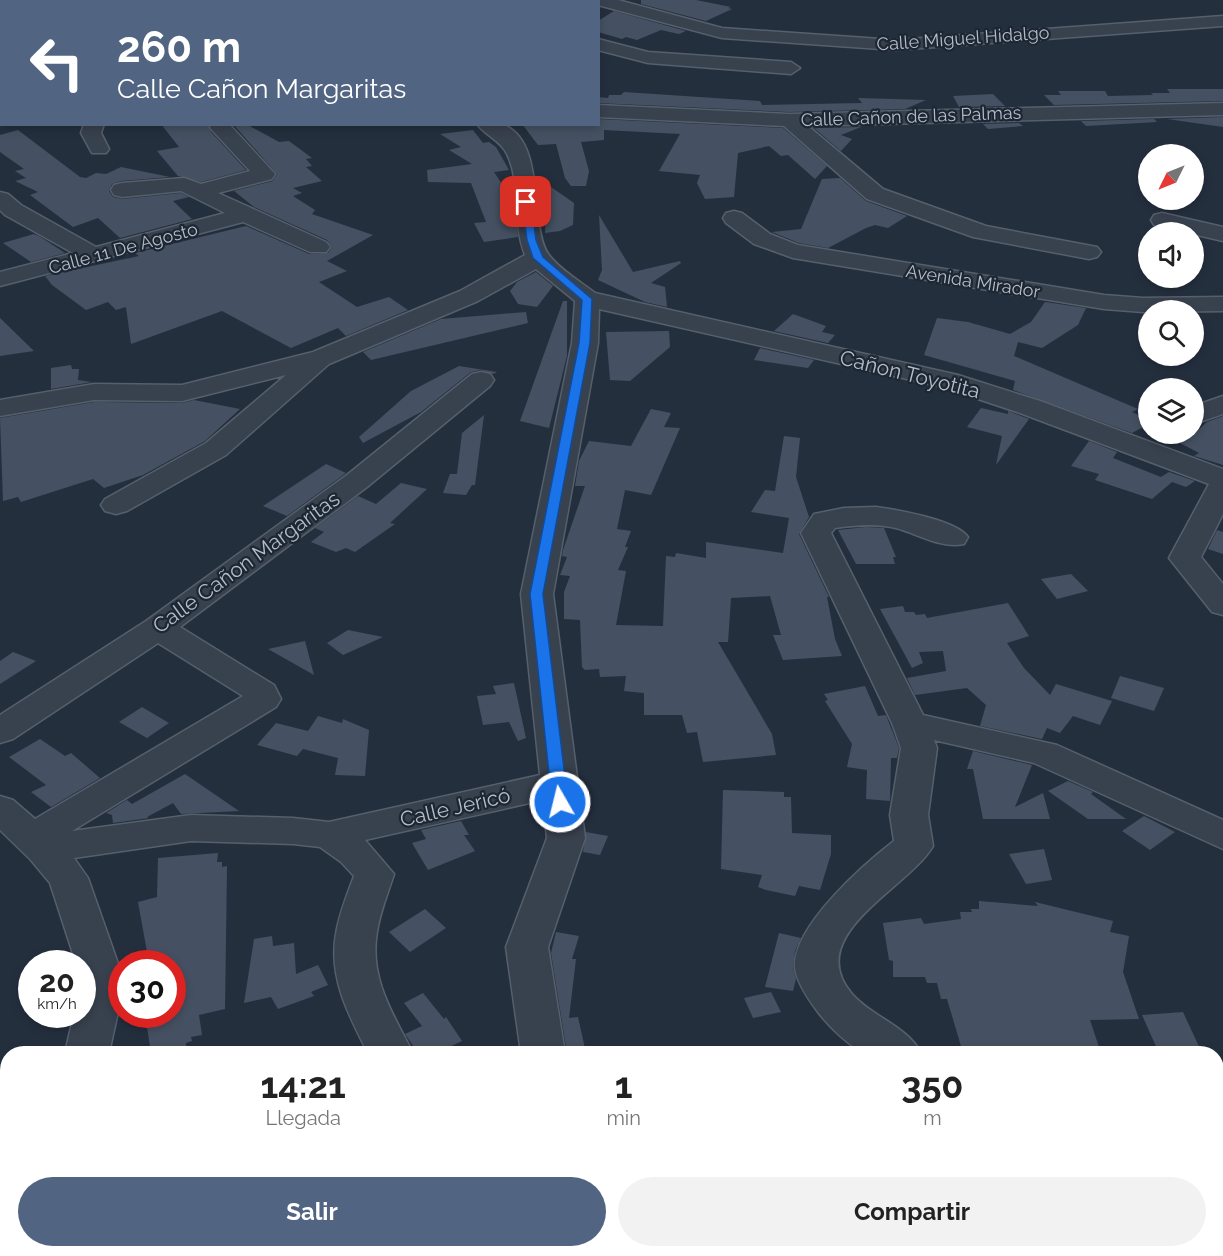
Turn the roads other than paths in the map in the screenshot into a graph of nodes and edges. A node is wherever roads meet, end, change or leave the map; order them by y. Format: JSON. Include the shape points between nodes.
{"nodes":[{"id":1,"x":600,"y":0,"type":"edge"},
{"id":2,"x":1223,"y":21,"type":"edge"},
{"id":3,"x":600,"y":45,"type":"edge"},
{"id":4,"x":791,"y":68,"type":"dead end"},
{"id":5,"x":1223,"y":108,"type":"edge"},
{"id":6,"x":600,"y":111,"type":"edge"},
{"id":7,"x":789,"y":120,"type":"junction"},
{"id":8,"x":93,"y":126,"type":"edge"},
{"id":9,"x":490,"y":126,"type":"edge"},
{"id":10,"x":220,"y":127,"type":"dead end"},
{"id":11,"x":99,"y":148,"type":"dead end"},
{"id":12,"x":192,"y":187,"type":"junction"},
{"id":13,"x":122,"y":190,"type":"dead end"},
{"id":14,"x":0,"y":199,"type":"edge"},
{"id":15,"x":245,"y":215,"type":"junction"},
{"id":16,"x":734,"y":218,"type":"dead end"},
{"id":17,"x":1162,"y":220,"type":"dead end"},
{"id":18,"x":1223,"y":234,"type":"edge"},
{"id":19,"x":318,"y":247,"type":"dead end"},
{"id":20,"x":1089,"y":252,"type":"dead end"},
{"id":21,"x":96,"y":256,"type":"junction"},
{"id":22,"x":538,"y":258,"type":"junction"},
{"id":23,"x":0,"y":279,"type":"edge"},
{"id":24,"x":587,"y":299,"type":"junction"},
{"id":25,"x":1223,"y":304,"type":"edge"},
{"id":26,"x":322,"y":358,"type":"junction"},
{"id":27,"x":481,"y":380,"type":"dead end"},
{"id":28,"x":1223,"y":404,"type":"edge"},
{"id":29,"x":0,"y":408,"type":"edge"},
{"id":30,"x":1204,"y":412,"type":"edge"},
{"id":31,"x":1138,"y":440,"type":"edge"},
{"id":32,"x":1127,"y":444,"type":"junction"},
{"id":33,"x":1223,"y":479,"type":"edge"},
{"id":34,"x":1223,"y":485,"type":"edge"},
{"id":35,"x":116,"y":505,"type":"dead end"},
{"id":36,"x":953,"y":537,"type":"dead end"},
{"id":37,"x":1223,"y":604,"type":"edge"},
{"id":38,"x":158,"y":628,"type":"junction"},
{"id":39,"x":910,"y":723,"type":"junction"},
{"id":40,"x":1,"y":728,"type":"edge"},
{"id":41,"x":557,"y":784,"type":"junction"},
{"id":42,"x":0,"y":809,"type":"edge"},
{"id":43,"x":329,"y":835,"type":"junction"},
{"id":44,"x":1223,"y":836,"type":"edge"},
{"id":45,"x":38,"y":843,"type":"junction"},
{"id":46,"x":89,"y":1046,"type":"edge"},
{"id":47,"x":387,"y":1046,"type":"edge"},
{"id":48,"x":542,"y":1046,"type":"edge"},
{"id":49,"x":889,"y":1046,"type":"edge"}],
"edges":[{"from":1,"to":2,"type":"street","name":"Calle Miguel Hidalgo","via":[[722,33],[884,45]]},
{"from":3,"to":4,"type":"street","via":[[634,54]]},
{"from":5,"to":7,"type":"street","name":"Calle Cañon de las Palmas"},
{"from":6,"to":7,"type":"street","name":"Calle Cañon de las Palmas"},
{"from":7,"to":20,"type":"street","via":[[875,194],[981,232]]},
{"from":8,"to":11,"type":"street","via":[[91,133]]},
{"from":9,"to":22,"type":"street","via":[[508,139],[518,155],[531,240]]},
{"from":10,"to":12,"type":"street","via":[[264,174]]},
{"from":12,"to":13,"type":"street"},
{"from":12,"to":15,"type":"street","name":"Calle 11 De Agosto"},
{"from":14,"to":21,"type":"street"},
{"from":15,"to":19,"type":"street","name":"Calle 11 De Agosto"},
{"from":15,"to":21,"type":"street","name":"Calle 11 De Agosto"},
{"from":16,"to":25,"type":"street","name":"Avenida Mirador","via":[[762,239],[793,251],[840,261],[1104,302]]},
{"from":17,"to":18,"type":"street"},
{"from":21,"to":23,"type":"street","name":"Calle 11 De Agosto"},
{"from":22,"to":24,"type":"street"},
{"from":22,"to":26,"type":"street","via":[[469,296]]},
{"from":24,"to":32,"type":"street","name":"Cañon Toyotita","via":[[949,381]]},
{"from":24,"to":41,"type":"street","via":[[585,343],[537,594]]},
{"from":26,"to":29,"type":"street","via":[[182,393],[94,392]]},
{"from":26,"to":35,"type":"street","via":[[216,449]]},
{"from":27,"to":38,"type":"street","name":"Calle Cañon Margaritas","via":[[357,481]]},
{"from":28,"to":30,"type":"street"},
{"from":31,"to":32,"type":"street"},
{"from":32,"to":33,"type":"street","name":"Cañon Toyotita"},
{"from":34,"to":37,"type":"street","via":[[1185,558]]},
{"from":36,"to":39,"type":"street","via":[[900,518],[858,514],[825,520],[816,533]]},
{"from":38,"to":40,"type":"street","name":"Calle Cañon Margaritas"},
{"from":38,"to":45,"type":"street","via":[[262,693],[264,699]]},
{"from":39,"to":44,"type":"street","via":[[1044,753]]},
{"from":39,"to":49,"type":"street","via":[[920,748],[909,815],[914,846],[838,917],[824,940],[816,965],[824,987],[841,1011]]},
{"from":41,"to":43,"type":"street","name":"Calle Jericó"},
{"from":41,"to":48,"type":"street","via":[[566,838],[527,947]]},
{"from":42,"to":45,"type":"street"},
{"from":43,"to":45,"type":"street","name":"Calle Jericó","via":[[191,828]]},
{"from":43,"to":47,"type":"street","via":[[356,852],[374,874],[355,939],[354,972],[373,1024]]},
{"from":45,"to":46,"type":"street","via":[[68,878],[103,982]]}]}
